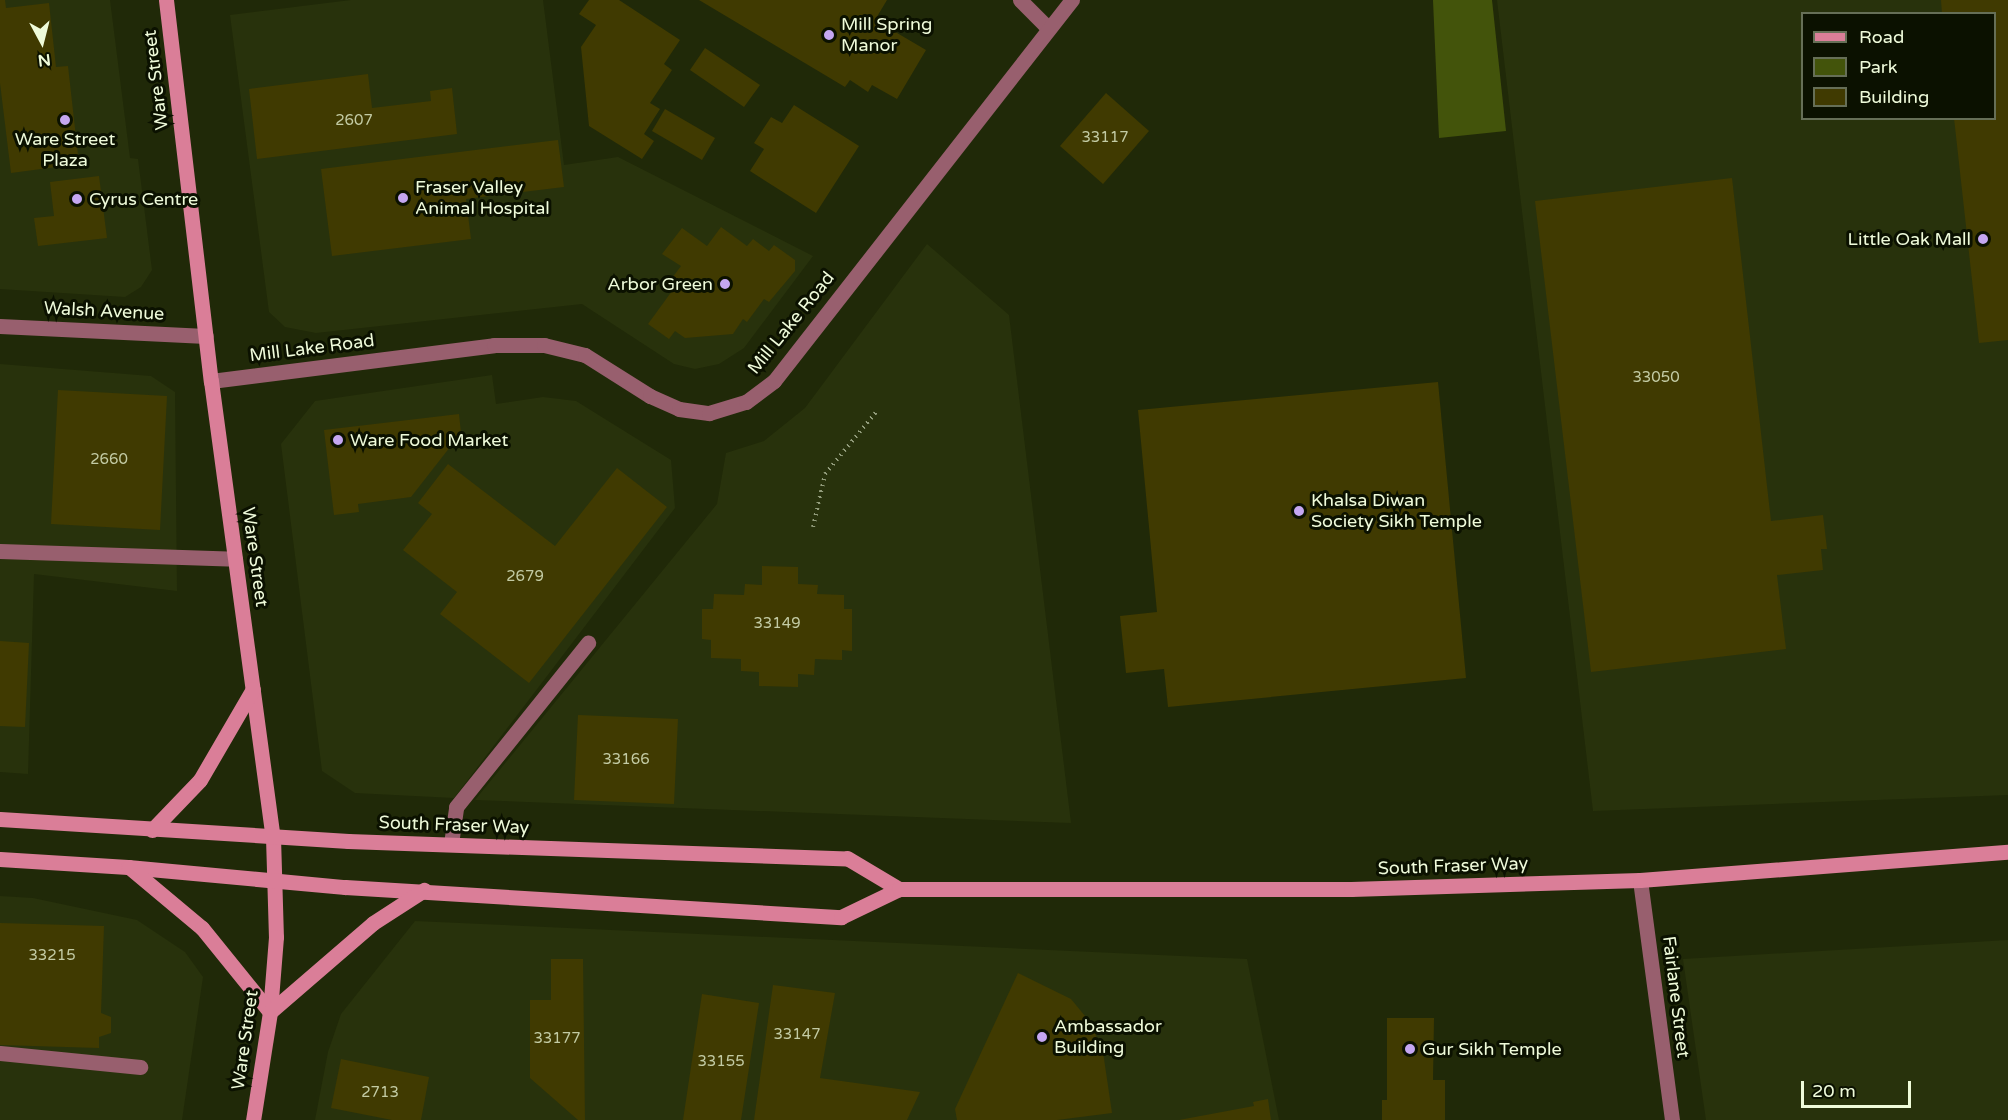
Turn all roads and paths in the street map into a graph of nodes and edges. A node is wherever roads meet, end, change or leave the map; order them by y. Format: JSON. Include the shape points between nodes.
{"nodes":[{"id":1,"x":166,"y":0,"type":"edge"},
{"id":2,"x":1020,"y":0,"type":"edge"},
{"id":3,"x":1072,"y":0,"type":"edge"},
{"id":4,"x":1047,"y":27,"type":"junction"},
{"id":5,"x":0,"y":326,"type":"edge"},
{"id":6,"x":206,"y":336,"type":"junction"},
{"id":7,"x":211,"y":381,"type":"junction"},
{"id":8,"x":877,"y":411,"type":"dead end"},
{"id":9,"x":813,"y":527,"type":"dead end"},
{"id":10,"x":0,"y":551,"type":"edge"},
{"id":11,"x":235,"y":559,"type":"junction"},
{"id":12,"x":588,"y":643,"type":"dead end"},
{"id":13,"x":253,"y":689,"type":"junction"},
{"id":14,"x":0,"y":819,"type":"edge"},
{"id":15,"x":152,"y":830,"type":"junction"},
{"id":16,"x":273,"y":837,"type":"junction"},
{"id":17,"x":450,"y":844,"type":"junction"},
{"id":18,"x":2008,"y":852,"type":"edge"},
{"id":19,"x":0,"y":859,"type":"edge"},
{"id":20,"x":128,"y":867,"type":"junction"},
{"id":21,"x":275,"y":880,"type":"junction"},
{"id":22,"x":1640,"y":880,"type":"junction"},
{"id":23,"x":899,"y":889,"type":"junction"},
{"id":24,"x":424,"y":890,"type":"junction"},
{"id":25,"x":270,"y":1012,"type":"junction"},
{"id":26,"x":0,"y":1053,"type":"edge"},
{"id":27,"x":140,"y":1067,"type":"dead end"},
{"id":28,"x":253,"y":1120,"type":"edge"},
{"id":29,"x":1672,"y":1120,"type":"edge"}],
"edges":[{"from":1,"to":6,"type":"main road","name":"Ware Street"},
{"from":2,"to":4,"type":"street"},
{"from":3,"to":4,"type":"street","name":"Mill Lake Road"},
{"from":4,"to":7,"type":"street","name":"Mill Lake Road","via":[[774,381],[746,402],[709,413],[679,409],[585,356],[544,345],[494,345]]},
{"from":5,"to":6,"type":"street","name":"Walsh Avenue"},
{"from":6,"to":7,"type":"main road","name":"Ware Street"},
{"from":7,"to":11,"type":"main road","name":"Ware Street"},
{"from":8,"to":9,"type":"path","via":[[825,474]]},
{"from":10,"to":11,"type":"street"},
{"from":11,"to":13,"type":"main road","name":"Ware Street"},
{"from":12,"to":17,"type":"street","via":[[456,807]]},
{"from":13,"to":15,"type":"main road","via":[[200,780]]},
{"from":13,"to":16,"type":"main road","name":"Ware Street"},
{"from":14,"to":15,"type":"main road","name":"South Fraser Way"},
{"from":15,"to":16,"type":"main road","name":"South Fraser Way"},
{"from":16,"to":17,"type":"main road","name":"South Fraser Way"},
{"from":16,"to":21,"type":"main road","name":"Ware Street"},
{"from":17,"to":23,"type":"main road","name":"South Fraser Way","via":[[848,858]]},
{"from":18,"to":22,"type":"main road","name":"South Fraser Way"},
{"from":19,"to":20,"type":"main road","name":"South Fraser Way"},
{"from":20,"to":21,"type":"main road","name":"South Fraser Way"},
{"from":20,"to":25,"type":"main road","via":[[202,928]]},
{"from":21,"to":24,"type":"main road","name":"South Fraser Way"},
{"from":21,"to":25,"type":"main road","name":"Ware Street","via":[[276,937]]},
{"from":22,"to":23,"type":"main road","name":"South Fraser Way","via":[[1351,889]]},
{"from":22,"to":29,"type":"street","name":"Fairlane Street"},
{"from":23,"to":24,"type":"main road","name":"South Fraser Way","via":[[841,917]]},
{"from":24,"to":25,"type":"main road","via":[[373,923]]},
{"from":25,"to":28,"type":"main road","name":"Ware Street"},
{"from":26,"to":27,"type":"street"}]}
